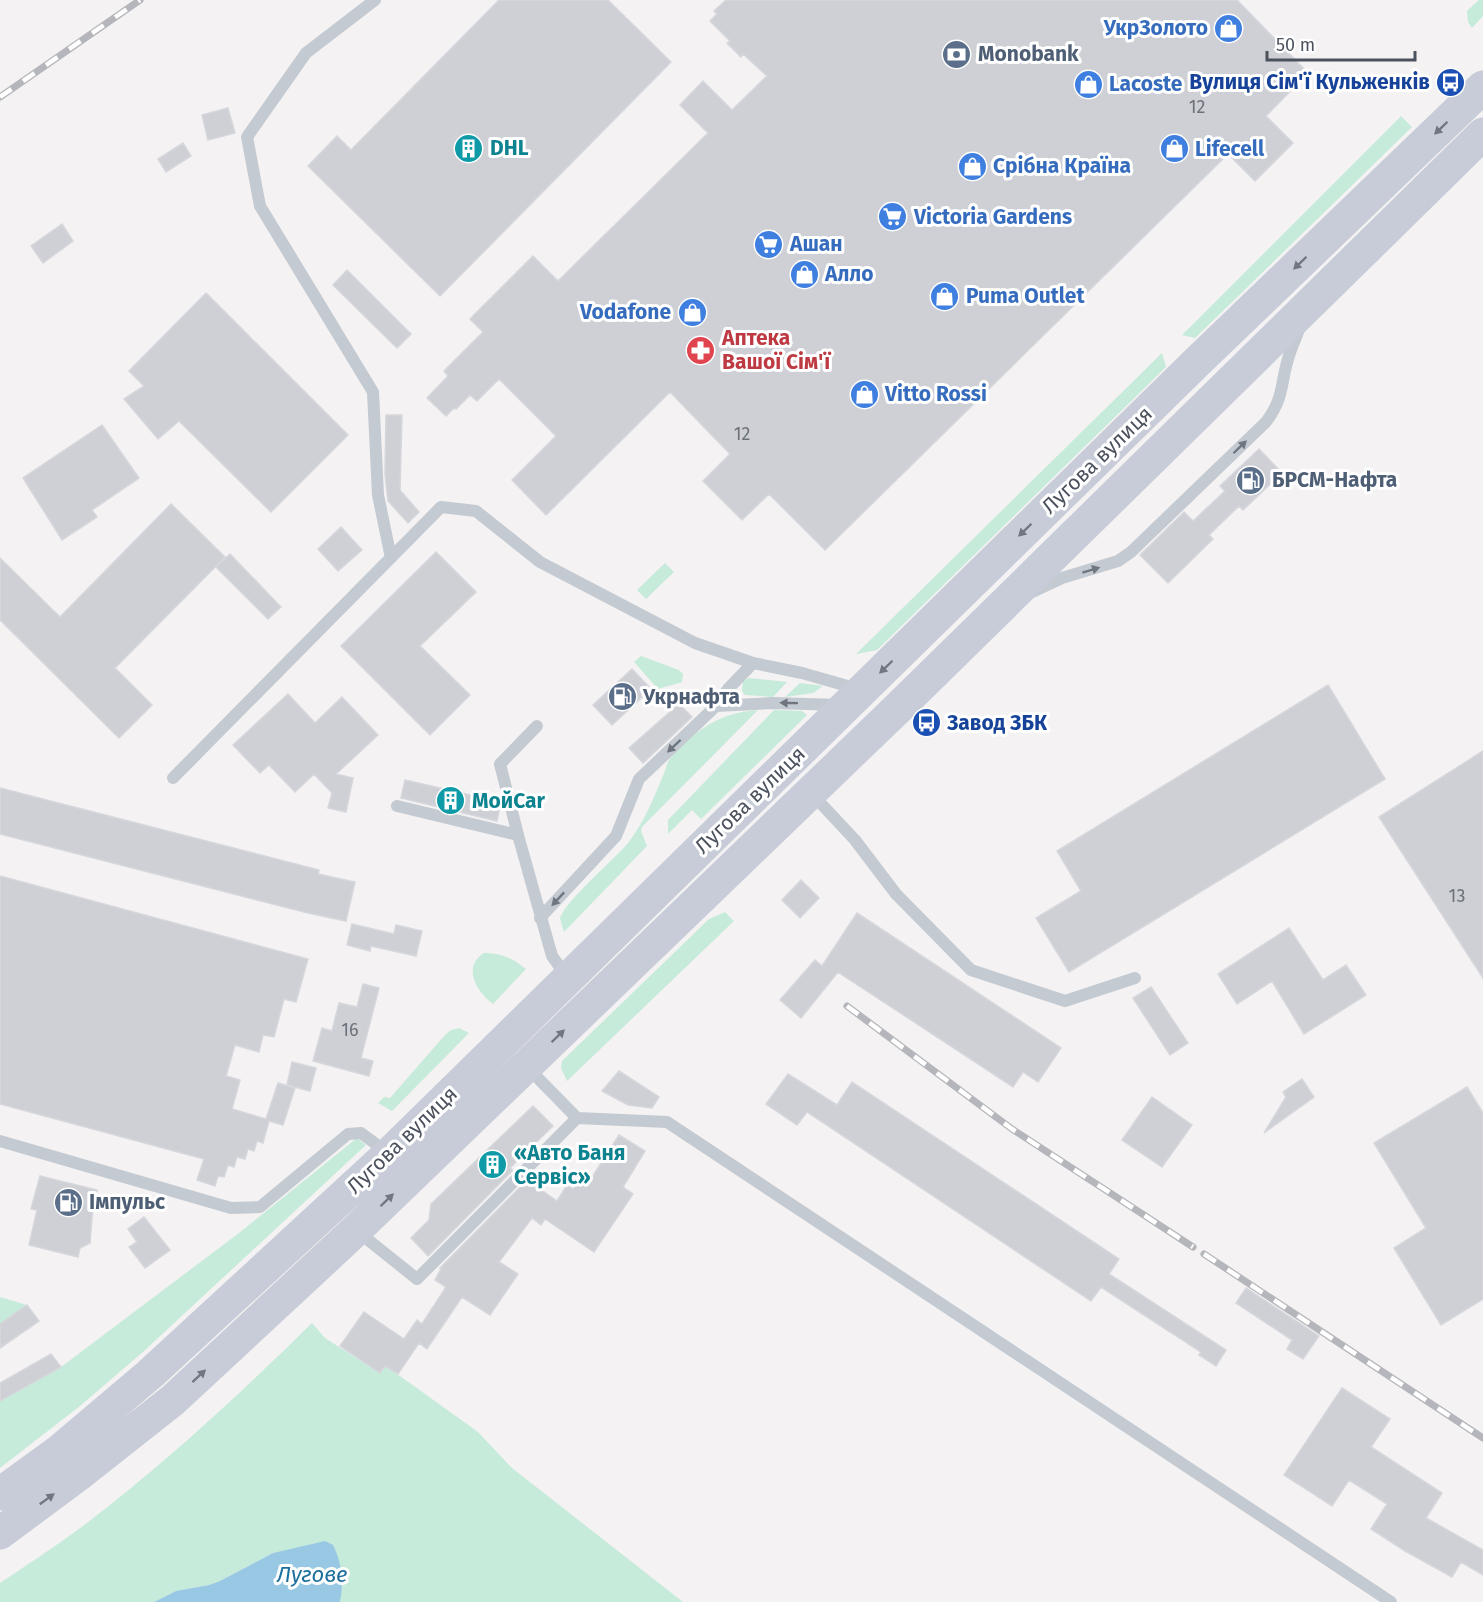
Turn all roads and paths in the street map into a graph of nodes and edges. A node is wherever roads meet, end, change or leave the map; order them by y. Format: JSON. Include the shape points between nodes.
{"nodes":[{"id":1,"x":375,"y":0,"type":"edge"},
{"id":2,"x":1483,"y":87,"type":"edge"},
{"id":3,"x":1483,"y":134,"type":"edge"},
{"id":4,"x":1310,"y":303,"type":"junction"},
{"id":5,"x":391,"y":558,"type":"junction"},
{"id":6,"x":999,"y":608,"type":"junction"},
{"id":7,"x":753,"y":663,"type":"junction"},
{"id":8,"x":855,"y":697,"type":"junction"},
{"id":9,"x":716,"y":706,"type":"junction"},
{"id":10,"x":537,"y":726,"type":"dead end"},
{"id":11,"x":173,"y":778,"type":"dead end"},
{"id":12,"x":810,"y":792,"type":"junction"},
{"id":13,"x":397,"y":806,"type":"dead end"},
{"id":14,"x":518,"y":835,"type":"junction"},
{"id":15,"x":540,"y":918,"type":"junction"},
{"id":16,"x":568,"y":978,"type":"junction"},
{"id":17,"x":1135,"y":978,"type":"dead end"},
{"id":18,"x":527,"y":1067,"type":"junction"},
{"id":19,"x":577,"y":1118,"type":"junction"},
{"id":20,"x":0,"y":1141,"type":"edge"},
{"id":21,"x":389,"y":1154,"type":"junction"},
{"id":22,"x":356,"y":1230,"type":"junction"},
{"id":23,"x":0,"y":1494,"type":"edge"},
{"id":24,"x":0,"y":1533,"type":"edge"},
{"id":25,"x":1391,"y":1602,"type":"edge"}],
"edges":[{"from":1,"to":5,"type":"lane","via":[[306,53],[248,137],[260,206],[373,392],[378,495]]},
{"from":2,"to":8,"type":"main road","name":"Лугова вулиця","one_way":true},
{"from":3,"to":4,"type":"main road","name":"Лугова вулиця"},
{"from":4,"to":6,"type":"main road","name":"Лугова вулиця"},
{"from":6,"to":4,"type":"lane","one_way":true,"via":[[1062,578],[1118,561],[1131,552],[1266,422],[1281,398],[1289,357]]},
{"from":5,"to":7,"type":"lane","via":[[441,507],[476,511],[540,562],[695,643]]},
{"from":5,"to":11,"type":"lane"},
{"from":6,"to":12,"type":"main road","name":"Лугова вулиця"},
{"from":7,"to":8,"type":"lane","via":[[802,673]]},
{"from":7,"to":9,"type":"lane"},
{"from":8,"to":9,"type":"lane","one_way":true},
{"from":8,"to":16,"type":"main road","name":"Лугова вулиця"},
{"from":9,"to":15,"type":"lane","one_way":true,"via":[[639,779],[616,836]]},
{"from":10,"to":14,"type":"lane","via":[[500,764]]},
{"from":12,"to":17,"type":"lane","via":[[855,840],[896,894],[971,970],[1065,1001]]},
{"from":18,"to":12,"type":"main road","name":"Лугова вулиця","one_way":true},
{"from":13,"to":14,"type":"lane"},
{"from":14,"to":15,"type":"lane"},
{"from":15,"to":16,"type":"lane","via":[[552,956]]},
{"from":16,"to":21,"type":"main road","name":"Лугова вулиця"},
{"from":18,"to":19,"type":"lane"},
{"from":22,"to":18,"type":"main road","name":"Лугова вулиця","one_way":true},
{"from":19,"to":22,"type":"lane","via":[[417,1279]]},
{"from":19,"to":25,"type":"lane","via":[[667,1122]]},
{"from":20,"to":21,"type":"lane","via":[[231,1208],[260,1207],[348,1134],[361,1133]]},
{"from":21,"to":23,"type":"main road","name":"Лугова вулиця","via":[[150,1374],[59,1451]]},
{"from":24,"to":22,"type":"main road","name":"Лугова вулиця","one_way":true,"via":[[173,1400]]}]}
